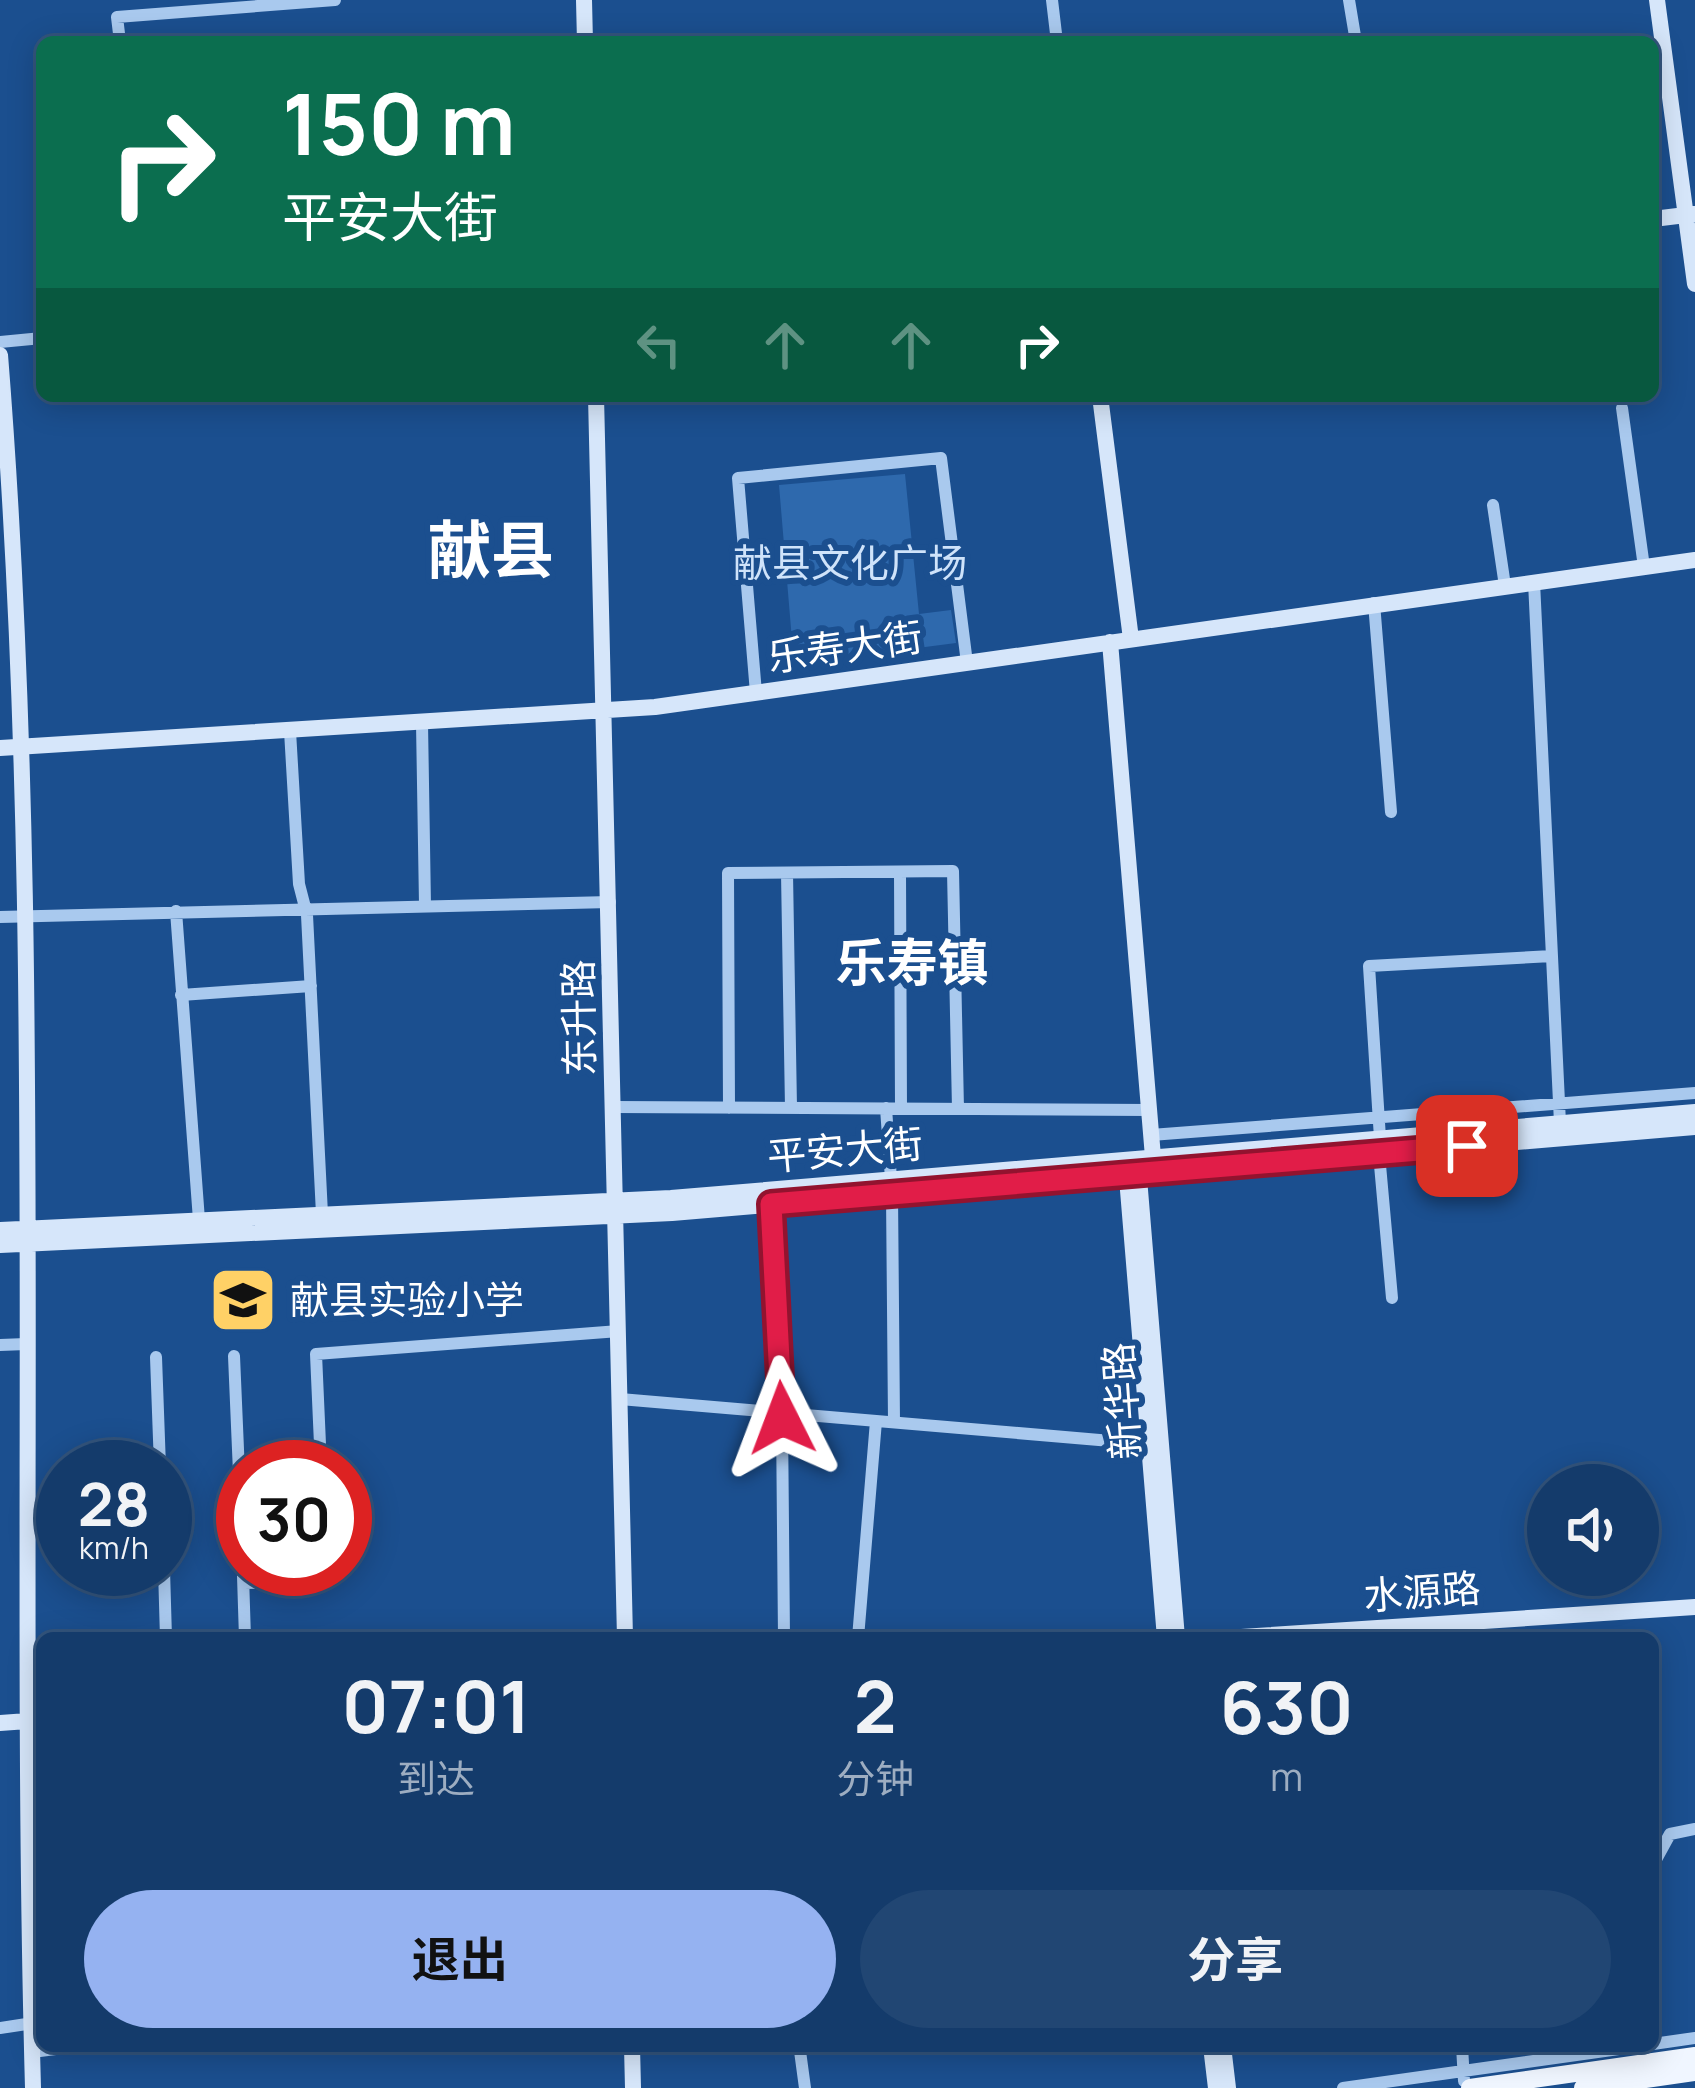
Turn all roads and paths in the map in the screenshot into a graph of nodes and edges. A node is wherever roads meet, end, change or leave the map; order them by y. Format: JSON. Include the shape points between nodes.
{"nodes":[{"id":1,"x":335,"y":0,"type":"edge"},
{"id":2,"x":584,"y":0,"type":"edge"},
{"id":3,"x":1052,"y":0,"type":"edge"},
{"id":4,"x":1349,"y":0,"type":"edge"},
{"id":5,"x":1657,"y":0,"type":"edge"},
{"id":6,"x":188,"y":6,"type":"edge"},
{"id":7,"x":119,"y":36,"type":"edge"},
{"id":8,"x":585,"y":36,"type":"edge"},
{"id":9,"x":1056,"y":36,"type":"edge"},
{"id":10,"x":1355,"y":36,"type":"edge"},
{"id":11,"x":1690,"y":214,"type":"edge"},
{"id":12,"x":1659,"y":218,"type":"edge"},
{"id":13,"x":1695,"y":284,"type":"edge"},
{"id":14,"x":36,"y":339,"type":"edge"},
{"id":15,"x":0,"y":342,"type":"edge"},
{"id":16,"x":0,"y":355,"type":"edge"},
{"id":17,"x":596,"y":402,"type":"edge"},
{"id":18,"x":1101,"y":402,"type":"edge"},
{"id":19,"x":1622,"y":408,"type":"dead end"},
{"id":20,"x":1493,"y":506,"type":"dead end"},
{"id":21,"x":1695,"y":560,"type":"edge"},
{"id":22,"x":1644,"y":567,"type":"junction"},
{"id":23,"x":1534,"y":582,"type":"junction"},
{"id":24,"x":1504,"y":586,"type":"junction"},
{"id":25,"x":1375,"y":603,"type":"junction"},
{"id":26,"x":1131,"y":639,"type":"junction"},
{"id":27,"x":1110,"y":642,"type":"junction"},
{"id":28,"x":967,"y":663,"type":"junction"},
{"id":29,"x":755,"y":693,"type":"junction"},
{"id":30,"x":605,"y":711,"type":"junction"},
{"id":31,"x":422,"y":723,"type":"junction"},
{"id":32,"x":290,"y":731,"type":"junction"},
{"id":33,"x":21,"y":747,"type":"junction"},
{"id":34,"x":0,"y":748,"type":"edge"},
{"id":35,"x":1390,"y":812,"type":"dead end"},
{"id":36,"x":900,"y":872,"type":"junction"},
{"id":37,"x":787,"y":873,"type":"junction"},
{"id":38,"x":610,"y":902,"type":"junction"},
{"id":39,"x":425,"y":905,"type":"junction"},
{"id":40,"x":305,"y":907,"type":"junction"},
{"id":41,"x":176,"y":910,"type":"junction"},
{"id":42,"x":23,"y":916,"type":"junction"},
{"id":43,"x":0,"y":917,"type":"edge"},
{"id":44,"x":1552,"y":956,"type":"junction"},
{"id":45,"x":311,"y":986,"type":"junction"},
{"id":46,"x":181,"y":994,"type":"junction"},
{"id":47,"x":1695,"y":1093,"type":"edge"},
{"id":48,"x":1559,"y":1103,"type":"junction"},
{"id":49,"x":614,"y":1107,"type":"junction"},
{"id":50,"x":729,"y":1108,"type":"junction"},
{"id":51,"x":791,"y":1108,"type":"junction"},
{"id":52,"x":893,"y":1108,"type":"junction"},
{"id":53,"x":958,"y":1109,"type":"junction"},
{"id":54,"x":1149,"y":1110,"type":"junction"},
{"id":55,"x":1695,"y":1112,"type":"edge"},
{"id":56,"x":1379,"y":1118,"type":"junction"},
{"id":57,"x":1560,"y":1124,"type":"junction"},
{"id":58,"x":1695,"y":1127,"type":"edge"},
{"id":59,"x":1151,"y":1135,"type":"junction"},
{"id":60,"x":1380,"y":1146,"type":"junction"},
{"id":61,"x":1136,"y":1165,"type":"junction"},
{"id":62,"x":891,"y":1186,"type":"junction"},
{"id":63,"x":771,"y":1204,"type":"junction"},
{"id":64,"x":616,"y":1208,"type":"junction"},
{"id":65,"x":322,"y":1214,"type":"junction"},
{"id":66,"x":199,"y":1220,"type":"junction"},
{"id":67,"x":0,"y":1230,"type":"edge"},
{"id":68,"x":25,"y":1236,"type":"junction"},
{"id":69,"x":0,"y":1245,"type":"edge"},
{"id":70,"x":1392,"y":1298,"type":"dead end"},
{"id":71,"x":619,"y":1331,"type":"junction"},
{"id":72,"x":26,"y":1343,"type":"junction"},
{"id":73,"x":0,"y":1345,"type":"edge"},
{"id":74,"x":234,"y":1356,"type":"dead end"},
{"id":75,"x":156,"y":1357,"type":"dead end"},
{"id":76,"x":620,"y":1399,"type":"junction"},
{"id":77,"x":782,"y":1412,"type":"junction"},
{"id":78,"x":876,"y":1420,"type":"junction"},
{"id":79,"x":894,"y":1422,"type":"junction"},
{"id":80,"x":159,"y":1440,"type":"edge"},
{"id":81,"x":237,"y":1440,"type":"edge"},
{"id":82,"x":320,"y":1440,"type":"edge"},
{"id":83,"x":1146,"y":1444,"type":"junction"},
{"id":84,"x":165,"y":1596,"type":"edge"},
{"id":85,"x":244,"y":1596,"type":"edge"},
{"id":86,"x":1695,"y":1607,"type":"edge"},
{"id":87,"x":1423,"y":1631,"type":"edge"},
{"id":88,"x":166,"y":1632,"type":"edge"},
{"id":89,"x":245,"y":1632,"type":"edge"},
{"id":90,"x":625,"y":1632,"type":"edge"},
{"id":91,"x":784,"y":1632,"type":"edge"},
{"id":92,"x":858,"y":1632,"type":"edge"},
{"id":93,"x":1164,"y":1632,"type":"edge"},
{"id":94,"x":1176,"y":1632,"type":"edge"},
{"id":95,"x":36,"y":1686,"type":"edge"},
{"id":96,"x":36,"y":1720,"type":"edge"},
{"id":97,"x":0,"y":1723,"type":"edge"},
{"id":98,"x":36,"y":1781,"type":"edge"},
{"id":99,"x":1695,"y":1829,"type":"edge"},
{"id":100,"x":1659,"y":1854,"type":"edge"},
{"id":101,"x":32,"y":2023,"type":"junction"},
{"id":102,"x":0,"y":2028,"type":"edge"},
{"id":103,"x":1695,"y":2038,"type":"edge"},
{"id":104,"x":1659,"y":2043,"type":"edge"},
{"id":105,"x":36,"y":2051,"type":"edge"},
{"id":106,"x":32,"y":2052,"type":"junction"},
{"id":107,"x":632,"y":2052,"type":"edge"},
{"id":108,"x":800,"y":2052,"type":"edge"},
{"id":109,"x":1212,"y":2052,"type":"edge"},
{"id":110,"x":1224,"y":2052,"type":"edge"},
{"id":111,"x":1463,"y":2052,"type":"edge"},
{"id":112,"x":1612,"y":2052,"type":"edge"},
{"id":113,"x":1695,"y":2056,"type":"edge"},
{"id":114,"x":1695,"y":2072,"type":"edge"},
{"id":115,"x":1466,"y":2083,"type":"edge"},
{"id":116,"x":33,"y":2088,"type":"edge"},
{"id":117,"x":633,"y":2088,"type":"edge"},
{"id":118,"x":806,"y":2088,"type":"edge"},
{"id":119,"x":1216,"y":2088,"type":"edge"},
{"id":120,"x":1228,"y":2088,"type":"edge"},
{"id":121,"x":1343,"y":2088,"type":"edge"},
{"id":122,"x":1583,"y":2088,"type":"edge"}],
"edges":[{"from":1,"to":6,"type":"street"},
{"from":2,"to":8,"type":"main road"},
{"from":3,"to":9,"type":"street"},
{"from":4,"to":10,"type":"street"},
{"from":5,"to":11,"type":"main road"},
{"from":6,"to":7,"type":"street","via":[[117,17]]},
{"from":11,"to":12,"type":"main road"},
{"from":11,"to":13,"type":"main road"},
{"from":14,"to":15,"type":"street"},
{"from":16,"to":33,"type":"main road"},
{"from":17,"to":30,"type":"main road","name":"东升路"},
{"from":18,"to":26,"type":"main road"},
{"from":19,"to":22,"type":"street"},
{"from":20,"to":24,"type":"street"},
{"from":21,"to":22,"type":"main road","name":"乐寿大街"},
{"from":22,"to":23,"type":"main road","name":"乐寿大街"},
{"from":23,"to":24,"type":"main road","name":"乐寿大街"},
{"from":23,"to":44,"type":"street"},
{"from":24,"to":25,"type":"main road","name":"乐寿大街"},
{"from":25,"to":26,"type":"main road","name":"乐寿大街"},
{"from":25,"to":35,"type":"street"},
{"from":26,"to":27,"type":"main road","name":"乐寿大街"},
{"from":27,"to":28,"type":"main road","name":"乐寿大街"},
{"from":27,"to":54,"type":"main road"},
{"from":28,"to":29,"type":"main road","name":"乐寿大街"},
{"from":28,"to":29,"type":"street","via":[[941,458],[738,478]]},
{"from":29,"to":30,"type":"main road","name":"乐寿大街"},
{"from":30,"to":31,"type":"main road","name":"乐寿大街"},
{"from":30,"to":38,"type":"main road","name":"东升路"},
{"from":31,"to":32,"type":"main road","name":"乐寿大街"},
{"from":31,"to":39,"type":"street"},
{"from":32,"to":33,"type":"main road","name":"乐寿大街"},
{"from":32,"to":40,"type":"street"},
{"from":33,"to":34,"type":"main road","name":"乐寿大街"},
{"from":33,"to":42,"type":"main road"},
{"from":36,"to":37,"type":"street"},
{"from":36,"to":52,"type":"street"},
{"from":36,"to":53,"type":"street","via":[[952,872]]},
{"from":37,"to":50,"type":"street","via":[[728,873]]},
{"from":37,"to":51,"type":"street"},
{"from":38,"to":39,"type":"street"},
{"from":38,"to":49,"type":"main road","name":"东升路"},
{"from":39,"to":40,"type":"street"},
{"from":40,"to":41,"type":"street"},
{"from":40,"to":45,"type":"street"},
{"from":41,"to":42,"type":"street"},
{"from":41,"to":46,"type":"street"},
{"from":42,"to":43,"type":"street"},
{"from":42,"to":68,"type":"main road"},
{"from":44,"to":48,"type":"street"},
{"from":44,"to":56,"type":"street","via":[[1369,966]]},
{"from":45,"to":46,"type":"street"},
{"from":45,"to":65,"type":"street"},
{"from":46,"to":66,"type":"street"},
{"from":47,"to":48,"type":"street"},
{"from":48,"to":56,"type":"street"},
{"from":48,"to":57,"type":"street"},
{"from":49,"to":50,"type":"street"},
{"from":49,"to":64,"type":"main road","name":"东升路"},
{"from":50,"to":51,"type":"street"},
{"from":51,"to":52,"type":"street"},
{"from":52,"to":53,"type":"street"},
{"from":52,"to":62,"type":"street"},
{"from":53,"to":54,"type":"street"},
{"from":54,"to":59,"type":"main road"},
{"from":55,"to":57,"type":"main road","name":"平安大街"},
{"from":56,"to":59,"type":"street"},
{"from":56,"to":60,"type":"street"},
{"from":57,"to":60,"type":"main road","name":"平安大街"},
{"from":58,"to":60,"type":"main road","name":"平安大街"},
{"from":59,"to":61,"type":"main road"},
{"from":60,"to":61,"type":"main road","name":"平安大街"},
{"from":60,"to":70,"type":"street"},
{"from":61,"to":62,"type":"main road","name":"平安大街"},
{"from":61,"to":83,"type":"main road","name":"新华路"},
{"from":61,"to":94,"type":"main road","name":"新华路"},
{"from":62,"to":63,"type":"main road","name":"平安大街"},
{"from":62,"to":64,"type":"main road","name":"平安大街"},
{"from":62,"to":79,"type":"street"},
{"from":63,"to":64,"type":"main road","name":"平安大街"},
{"from":63,"to":77,"type":"street"},
{"from":64,"to":65,"type":"main road","name":"平安大街"},
{"from":64,"to":68,"type":"main road","name":"平安大街"},
{"from":64,"to":71,"type":"main road","name":"东升路"},
{"from":65,"to":66,"type":"main road","name":"平安大街"},
{"from":66,"to":68,"type":"main road","name":"平安大街"},
{"from":67,"to":68,"type":"main road","name":"平安大街"},
{"from":68,"to":69,"type":"main road","name":"平安大街"},
{"from":68,"to":72,"type":"main road"},
{"from":71,"to":76,"type":"main road","name":"东升路"},
{"from":71,"to":82,"type":"street","via":[[316,1354]]},
{"from":72,"to":73,"type":"street"},
{"from":72,"to":95,"type":"main road"},
{"from":74,"to":81,"type":"street"},
{"from":75,"to":80,"type":"street"},
{"from":76,"to":77,"type":"street"},
{"from":76,"to":90,"type":"main road","name":"东升路"},
{"from":77,"to":78,"type":"street"},
{"from":77,"to":91,"type":"street"},
{"from":78,"to":79,"type":"street"},
{"from":78,"to":92,"type":"street"},
{"from":79,"to":83,"type":"street"},
{"from":83,"to":93,"type":"main road","name":"新华路"},
{"from":84,"to":88,"type":"street"},
{"from":85,"to":89,"type":"street"},
{"from":86,"to":87,"type":"main road","name":"水源路"},
{"from":96,"to":97,"type":"main road"},
{"from":98,"to":101,"type":"main road"},
{"from":99,"to":100,"type":"street","via":[[1670,1834]]},
{"from":101,"to":102,"type":"street"},
{"from":101,"to":106,"type":"main road"},
{"from":103,"to":104,"type":"street"},
{"from":105,"to":106,"type":"street"},
{"from":106,"to":116,"type":"main road"},
{"from":107,"to":117,"type":"main road"},
{"from":108,"to":118,"type":"street"},
{"from":109,"to":119,"type":"main road"},
{"from":110,"to":120,"type":"main road"},
{"from":111,"to":115,"type":"street"},
{"from":112,"to":115,"type":"street"},
{"from":113,"to":115,"type":"main road"},
{"from":114,"to":122,"type":"main road"},
{"from":115,"to":121,"type":"street"}]}
